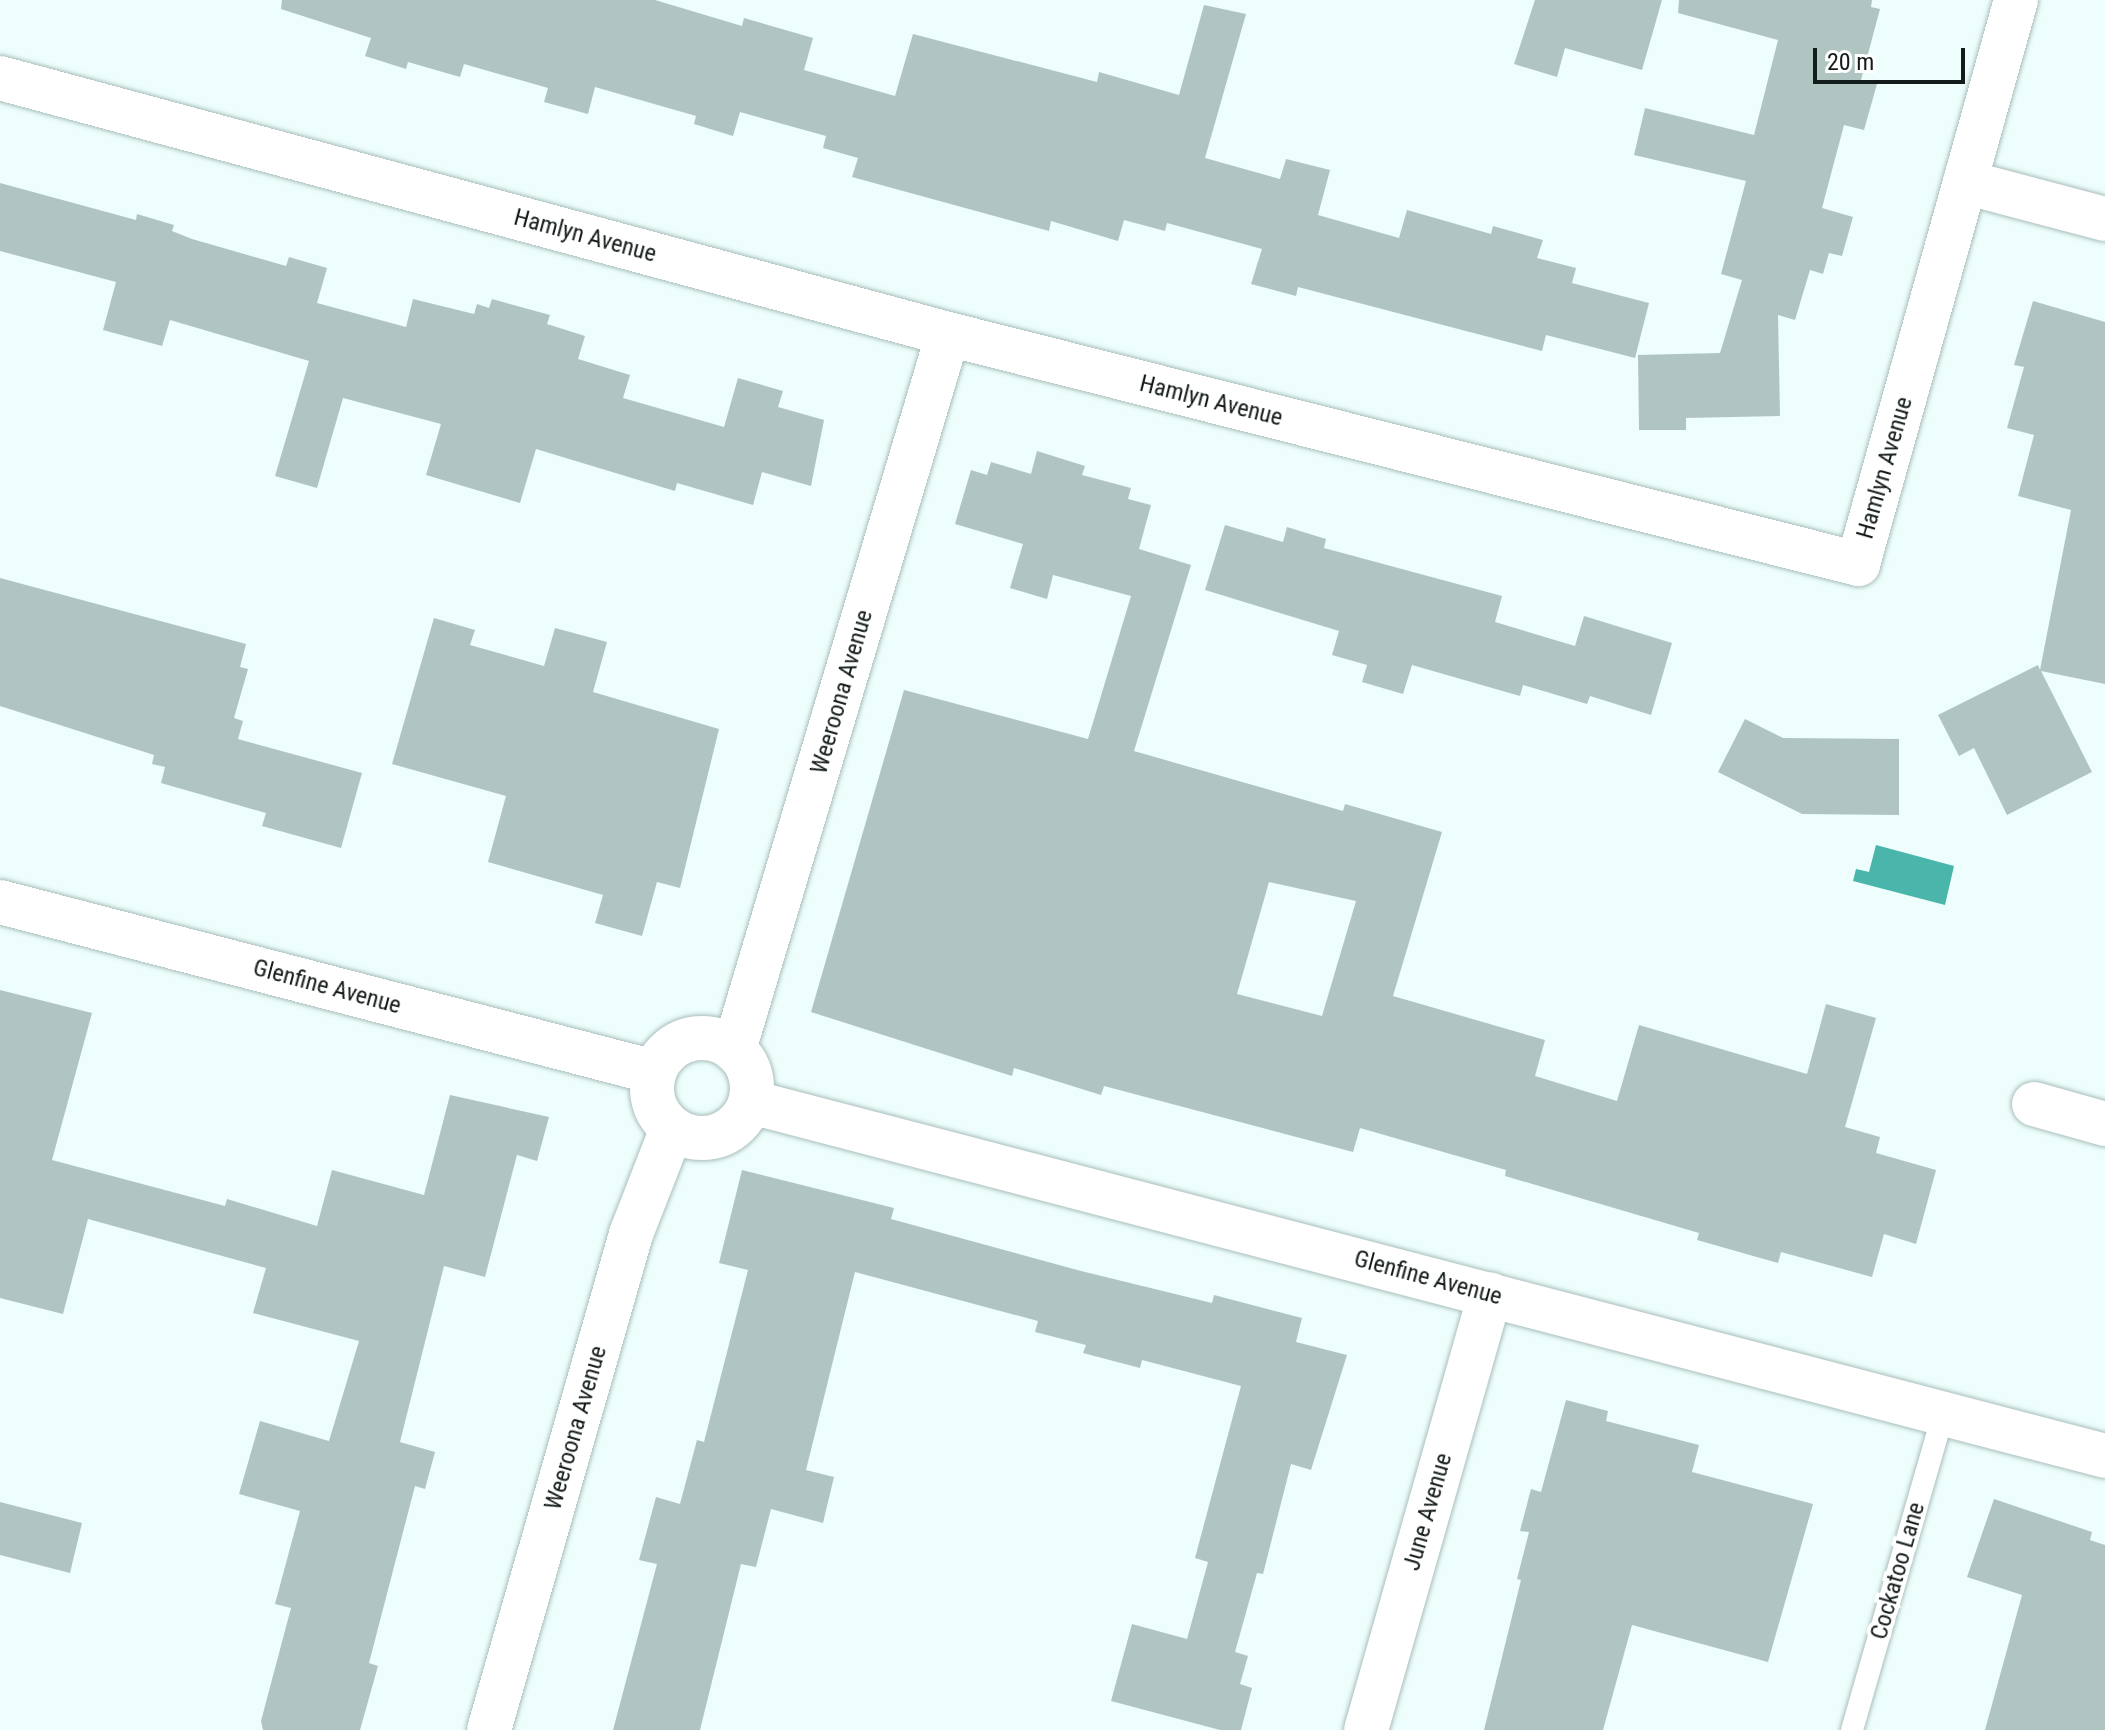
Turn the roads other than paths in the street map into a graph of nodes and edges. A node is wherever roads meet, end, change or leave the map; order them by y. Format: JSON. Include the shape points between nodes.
{"nodes":[{"id":1,"x":2016,"y":0,"type":"edge"},
{"id":2,"x":0,"y":78,"type":"edge"},
{"id":3,"x":1965,"y":182,"type":"junction"},
{"id":4,"x":2105,"y":219,"type":"edge"},
{"id":5,"x":948,"y":334,"type":"junction"},
{"id":6,"x":0,"y":902,"type":"edge"},
{"id":7,"x":734,"y":1050,"type":"junction"},
{"id":8,"x":654,"y":1072,"type":"junction"},
{"id":9,"x":751,"y":1102,"type":"junction"},
{"id":10,"x":2034,"y":1104,"type":"dead end"},
{"id":11,"x":2105,"y":1124,"type":"edge"},
{"id":12,"x":672,"y":1129,"type":"junction"},
{"id":13,"x":1490,"y":1294,"type":"junction"},
{"id":14,"x":1944,"y":1412,"type":"junction"},
{"id":15,"x":2105,"y":1456,"type":"edge"},
{"id":16,"x":489,"y":1730,"type":"edge"},
{"id":17,"x":1366,"y":1730,"type":"edge"},
{"id":18,"x":1852,"y":1730,"type":"edge"}],
"edges":[{"from":1,"to":3,"type":"street","name":"Hamlyn Avenue"},
{"from":2,"to":5,"type":"street","name":"Hamlyn Avenue"},
{"from":3,"to":4,"type":"street"},
{"from":3,"to":5,"type":"street","name":"Hamlyn Avenue","via":[[1858,564]]},
{"from":5,"to":7,"type":"street","name":"Weeroona Avenue"},
{"from":6,"to":8,"type":"street","name":"Glenfine Avenue"},
{"from":7,"to":8,"type":"street","via":[[721,1041],[689,1039],[674,1046]]},
{"from":7,"to":9,"type":"street","via":[[750,1074]]},
{"from":8,"to":12,"type":"street","via":[[654,1103]]},
{"from":9,"to":12,"type":"street","via":[[744,1117],[718,1137],[686,1137]]},
{"from":9,"to":13,"type":"street","name":"Glenfine Avenue"},
{"from":10,"to":11,"type":"street"},
{"from":12,"to":16,"type":"street","name":"Weeroona Avenue","via":[[631,1234]]},
{"from":13,"to":14,"type":"street","name":"Glenfine Avenue"},
{"from":13,"to":17,"type":"street","name":"June Avenue"},
{"from":14,"to":15,"type":"street","name":"Glenfine Avenue"},
{"from":14,"to":18,"type":"lane","name":"Cockatoo Lane"}]}
